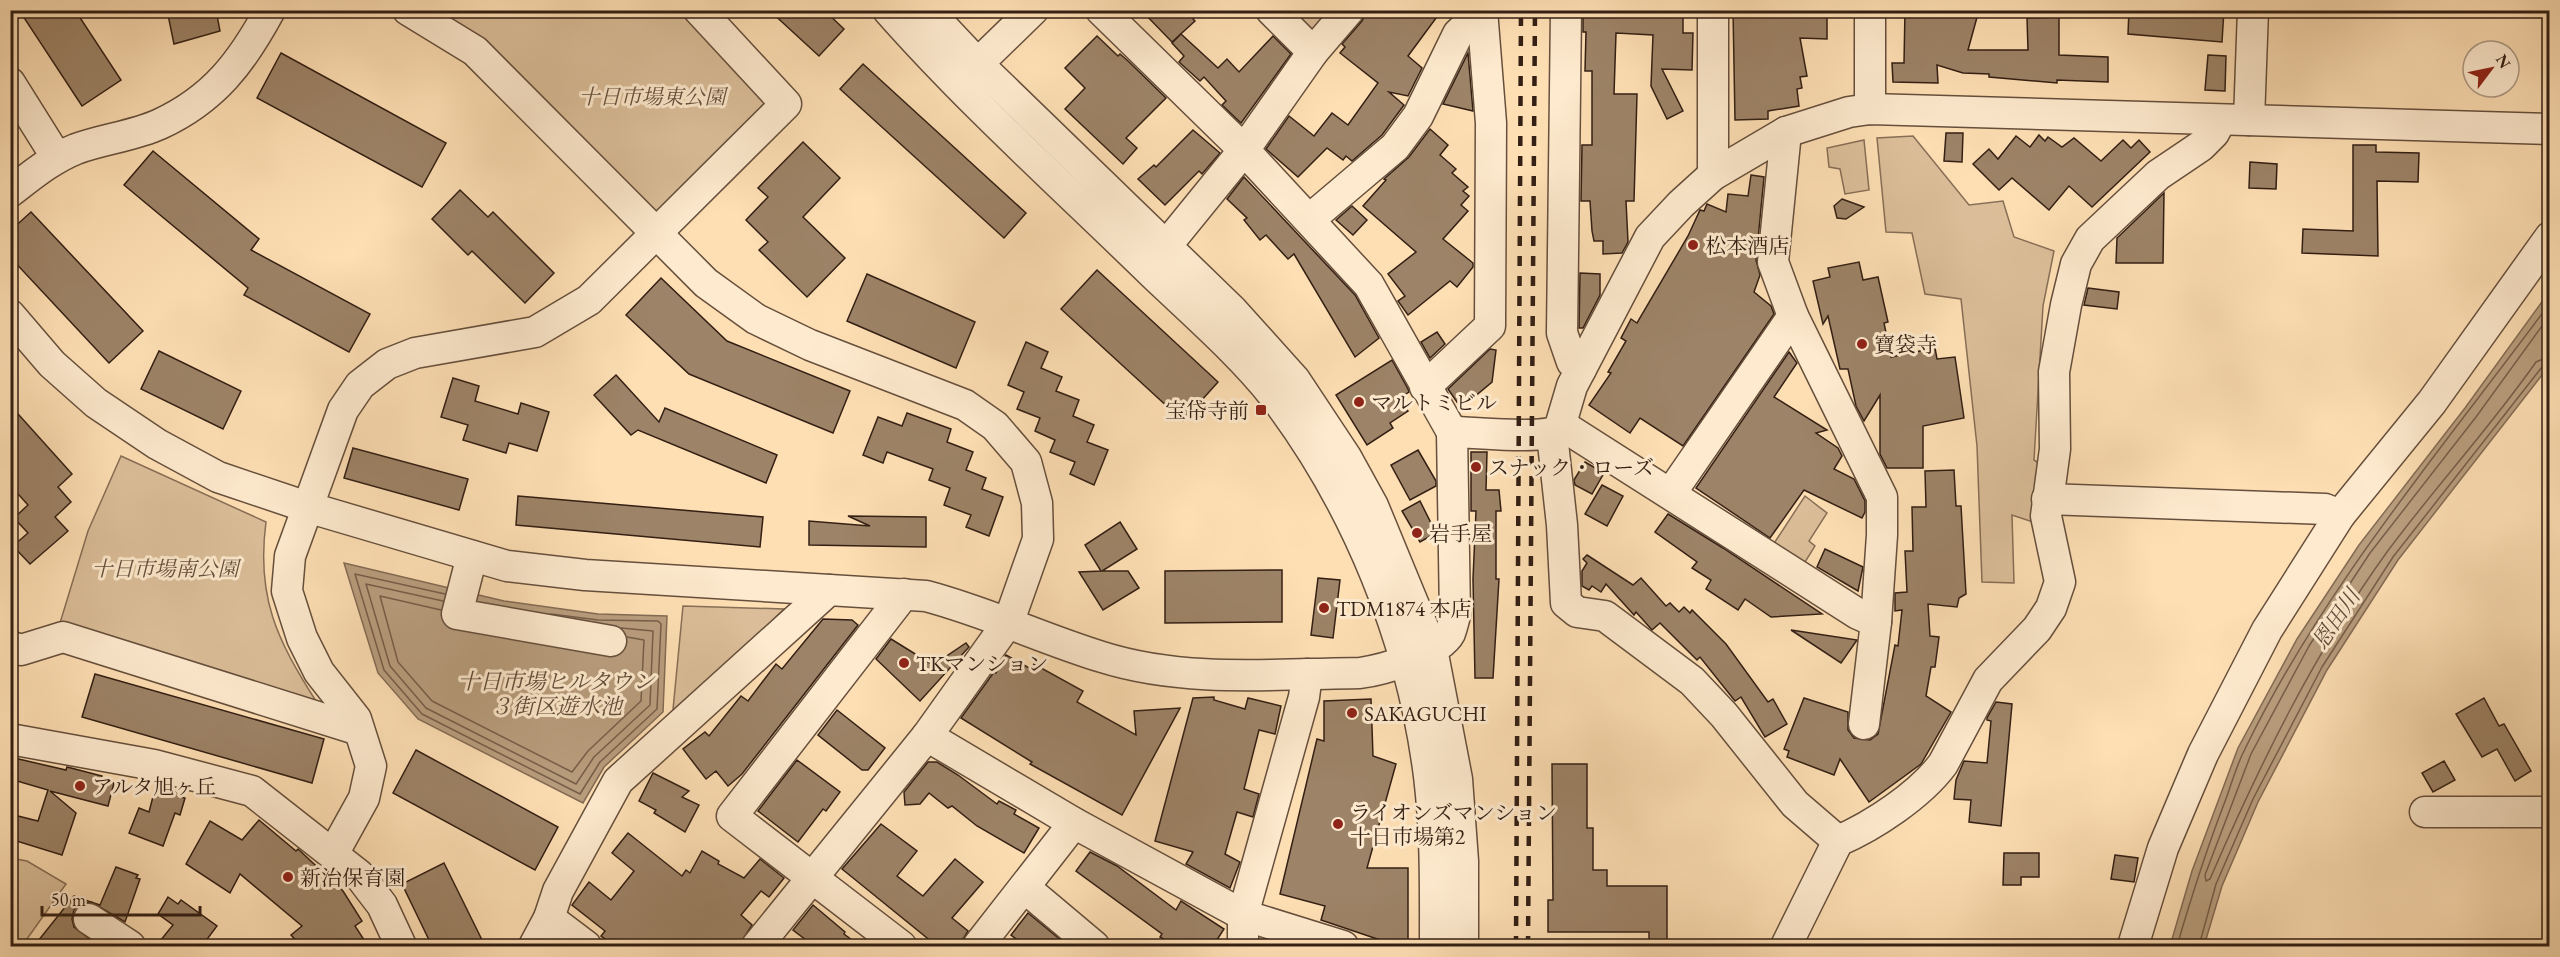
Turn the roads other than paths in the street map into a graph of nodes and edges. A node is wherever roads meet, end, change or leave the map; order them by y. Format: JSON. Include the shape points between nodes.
{"nodes":[{"id":1,"x":270,"y":10,"type":"edge"},
{"id":2,"x":408,"y":10,"type":"edge"},
{"id":3,"x":699,"y":10,"type":"edge"},
{"id":4,"x":888,"y":10,"type":"edge"},
{"id":5,"x":927,"y":10,"type":"edge"},
{"id":6,"x":1033,"y":10,"type":"edge"},
{"id":7,"x":1101,"y":10,"type":"edge"},
{"id":8,"x":1271,"y":10,"type":"edge"},
{"id":9,"x":1349,"y":10,"type":"edge"},
{"id":10,"x":1566,"y":10,"type":"edge"},
{"id":11,"x":1713,"y":10,"type":"edge"},
{"id":12,"x":1870,"y":10,"type":"edge"},
{"id":13,"x":2253,"y":10,"type":"edge"},
{"id":14,"x":1482,"y":11,"type":"edge"},
{"id":15,"x":1312,"y":52,"type":"junction"},
{"id":16,"x":967,"y":73,"type":"junction"},
{"id":17,"x":10,"y":83,"type":"edge"},
{"id":18,"x":1870,"y":109,"type":"junction"},
{"id":19,"x":2235,"y":120,"type":"junction"},
{"id":20,"x":2550,"y":129,"type":"edge"},
{"id":21,"x":1786,"y":132,"type":"junction"},
{"id":22,"x":1244,"y":150,"type":"junction"},
{"id":23,"x":57,"y":159,"type":"junction"},
{"id":24,"x":1713,"y":175,"type":"junction"},
{"id":25,"x":10,"y":192,"type":"edge"},
{"id":26,"x":1310,"y":219,"type":"junction"},
{"id":27,"x":656,"y":234,"type":"junction"},
{"id":28,"x":2550,"y":237,"type":"edge"},
{"id":29,"x":1166,"y":246,"type":"junction"},
{"id":30,"x":10,"y":315,"type":"edge"},
{"id":31,"x":1793,"y":316,"type":"junction"},
{"id":32,"x":1581,"y":369,"type":"junction"},
{"id":33,"x":1425,"y":387,"type":"junction"},
{"id":34,"x":1557,"y":430,"type":"junction"},
{"id":35,"x":1452,"y":432,"type":"junction"},
{"id":36,"x":1671,"y":493,"type":"junction"},
{"id":37,"x":2047,"y":499,"type":"junction"},
{"id":38,"x":307,"y":507,"type":"junction"},
{"id":39,"x":2340,"y":515,"type":"junction"},
{"id":40,"x":472,"y":556,"type":"junction"},
{"id":41,"x":829,"y":590,"type":"junction"},
{"id":42,"x":904,"y":594,"type":"junction"},
{"id":43,"x":1009,"y":621,"type":"junction"},
{"id":44,"x":1876,"y":622,"type":"junction"},
{"id":45,"x":611,"y":641,"type":"dead end"},
{"id":46,"x":10,"y":645,"type":"edge"},
{"id":47,"x":1419,"y":654,"type":"junction"},
{"id":48,"x":1307,"y":674,"type":"junction"},
{"id":49,"x":1864,"y":724,"type":"dead end"},
{"id":50,"x":359,"y":730,"type":"junction"},
{"id":51,"x":927,"y":736,"type":"junction"},
{"id":52,"x":10,"y":738,"type":"edge"},
{"id":53,"x":2425,"y":812,"type":"dead end"},
{"id":54,"x":2550,"y":812,"type":"edge"},
{"id":55,"x":1074,"y":823,"type":"junction"},
{"id":56,"x":1838,"y":841,"type":"junction"},
{"id":57,"x":333,"y":854,"type":"junction"},
{"id":58,"x":811,"y":879,"type":"junction"},
{"id":59,"x":1025,"y":888,"type":"junction"},
{"id":60,"x":1243,"y":915,"type":"junction"},
{"id":61,"x":549,"y":918,"type":"junction"},
{"id":62,"x":89,"y":919,"type":"dead end"},
{"id":63,"x":130,"y":946,"type":"edge"},
{"id":64,"x":401,"y":946,"type":"edge"},
{"id":65,"x":534,"y":946,"type":"edge"},
{"id":66,"x":586,"y":946,"type":"edge"},
{"id":67,"x":757,"y":946,"type":"edge"},
{"id":68,"x":901,"y":946,"type":"edge"},
{"id":69,"x":978,"y":946,"type":"edge"},
{"id":70,"x":1094,"y":946,"type":"edge"},
{"id":71,"x":1244,"y":946,"type":"edge"},
{"id":72,"x":1343,"y":946,"type":"edge"},
{"id":73,"x":1435,"y":946,"type":"edge"},
{"id":74,"x":1463,"y":946,"type":"edge"},
{"id":75,"x":1786,"y":946,"type":"edge"},
{"id":76,"x":2133,"y":946,"type":"edge"}],
"edges":[{"from":1,"to":23,"type":"street","via":[[228,77],[184,111],[158,125],[76,149]]},
{"from":2,"to":27,"type":"street","via":[[475,51]]},
{"from":3,"to":27,"type":"street","via":[[786,104]]},
{"from":4,"to":16,"type":"street"},
{"from":5,"to":16,"type":"street"},
{"from":6,"to":16,"type":"street"},
{"from":7,"to":22,"type":"street"},
{"from":8,"to":15,"type":"street"},
{"from":9,"to":15,"type":"street"},
{"from":10,"to":32,"type":"street","via":[[1562,333],[1572,363]]},
{"from":11,"to":24,"type":"street"},
{"from":12,"to":18,"type":"street"},
{"from":13,"to":19,"type":"street"},
{"from":14,"to":26,"type":"street","via":[[1458,34],[1418,116],[1395,147]]},
{"from":14,"to":33,"type":"street","via":[[1491,123],[1490,326]]},
{"from":15,"to":22,"type":"street"},
{"from":16,"to":29,"type":"street"},
{"from":16,"to":47,"type":"street","via":[[1273,395],[1322,470],[1349,520],[1391,616]]},
{"from":17,"to":23,"type":"street"},
{"from":18,"to":19,"type":"street"},
{"from":18,"to":21,"type":"street"},
{"from":19,"to":20,"type":"street"},
{"from":19,"to":37,"type":"street","via":[[2157,176],[2090,239],[2076,264],[2054,372],[2055,449]]},
{"from":21,"to":24,"type":"street"},
{"from":21,"to":31,"type":"street","via":[[1773,262]]},
{"from":22,"to":26,"type":"street"},
{"from":22,"to":29,"type":"street"},
{"from":23,"to":25,"type":"street"},
{"from":24,"to":32,"type":"street","via":[[1650,237]]},
{"from":26,"to":33,"type":"street","via":[[1369,285]]},
{"from":27,"to":38,"type":"street","via":[[589,300],[535,332],[415,353],[387,364],[360,385],[343,410]]},
{"from":27,"to":43,"type":"street","via":[[706,283],[756,319],[810,345],[965,405],[995,426],[1026,462],[1037,502],[1038,539]]},
{"from":28,"to":39,"type":"street","via":[[2432,402]]},
{"from":29,"to":47,"type":"street","via":[[1232,310],[1295,380],[1346,457],[1373,506]]},
{"from":30,"to":38,"type":"street","via":[[52,364],[87,395],[157,444],[218,477]]},
{"from":31,"to":36,"type":"street"},
{"from":31,"to":44,"type":"street","via":[[1882,497]]},
{"from":32,"to":34,"type":"street"},
{"from":33,"to":35,"type":"street"},
{"from":34,"to":35,"type":"street"},
{"from":34,"to":36,"type":"street"},
{"from":34,"to":56,"type":"street","via":[[1566,603],[1577,612],[1605,616],[1692,681],[1794,804]]},
{"from":35,"to":47,"type":"street","via":[[1455,615],[1449,634]]},
{"from":36,"to":44,"type":"street"},
{"from":37,"to":39,"type":"street","via":[[2325,509]]},
{"from":37,"to":56,"type":"street","via":[[2048,530],[2060,582],[2051,608],[1988,680],[1934,776],[1864,830]]},
{"from":38,"to":40,"type":"street"},
{"from":38,"to":50,"type":"street","via":[[290,556],[287,591],[302,638],[315,663],[356,719]]},
{"from":39,"to":76,"type":"street","via":[[2267,630],[2215,728],[2163,848]]},
{"from":40,"to":41,"type":"street","via":[[507,566],[585,575]]},
{"from":40,"to":45,"type":"street","via":[[457,614]]},
{"from":41,"to":42,"type":"street"},
{"from":41,"to":61,"type":"street","via":[[618,781],[558,891]]},
{"from":42,"to":43,"type":"street","via":[[926,596]]},
{"from":42,"to":58,"type":"street","via":[[732,816]]},
{"from":43,"to":48,"type":"street","via":[[1103,658],[1143,666],[1201,675]]},
{"from":43,"to":51,"type":"street"},
{"from":44,"to":49,"type":"street"},
{"from":46,"to":50,"type":"street","via":[[21,650],[63,637]]},
{"from":47,"to":48,"type":"street","via":[[1375,671]]},
{"from":47,"to":73,"type":"street","via":[[1419,713],[1436,856]]},
{"from":47,"to":74,"type":"street","via":[[1457,779],[1463,861]]},
{"from":48,"to":60,"type":"street","via":[[1304,697]]},
{"from":50,"to":57,"type":"street","via":[[371,766],[369,777],[364,798]]},
{"from":51,"to":55,"type":"street"},
{"from":51,"to":58,"type":"street"},
{"from":52,"to":57,"type":"street","via":[[154,765],[252,791]]},
{"from":53,"to":54,"type":"street"},
{"from":55,"to":59,"type":"street"},
{"from":55,"to":60,"type":"street"},
{"from":56,"to":75,"type":"street"},
{"from":57,"to":64,"type":"street","via":[[359,875],[381,905]]},
{"from":58,"to":67,"type":"street"},
{"from":58,"to":68,"type":"street"},
{"from":59,"to":69,"type":"street"},
{"from":59,"to":70,"type":"street"},
{"from":60,"to":71,"type":"street"},
{"from":60,"to":72,"type":"street"},
{"from":61,"to":65,"type":"street"},
{"from":61,"to":66,"type":"street"},
{"from":62,"to":63,"type":"street"}]}
